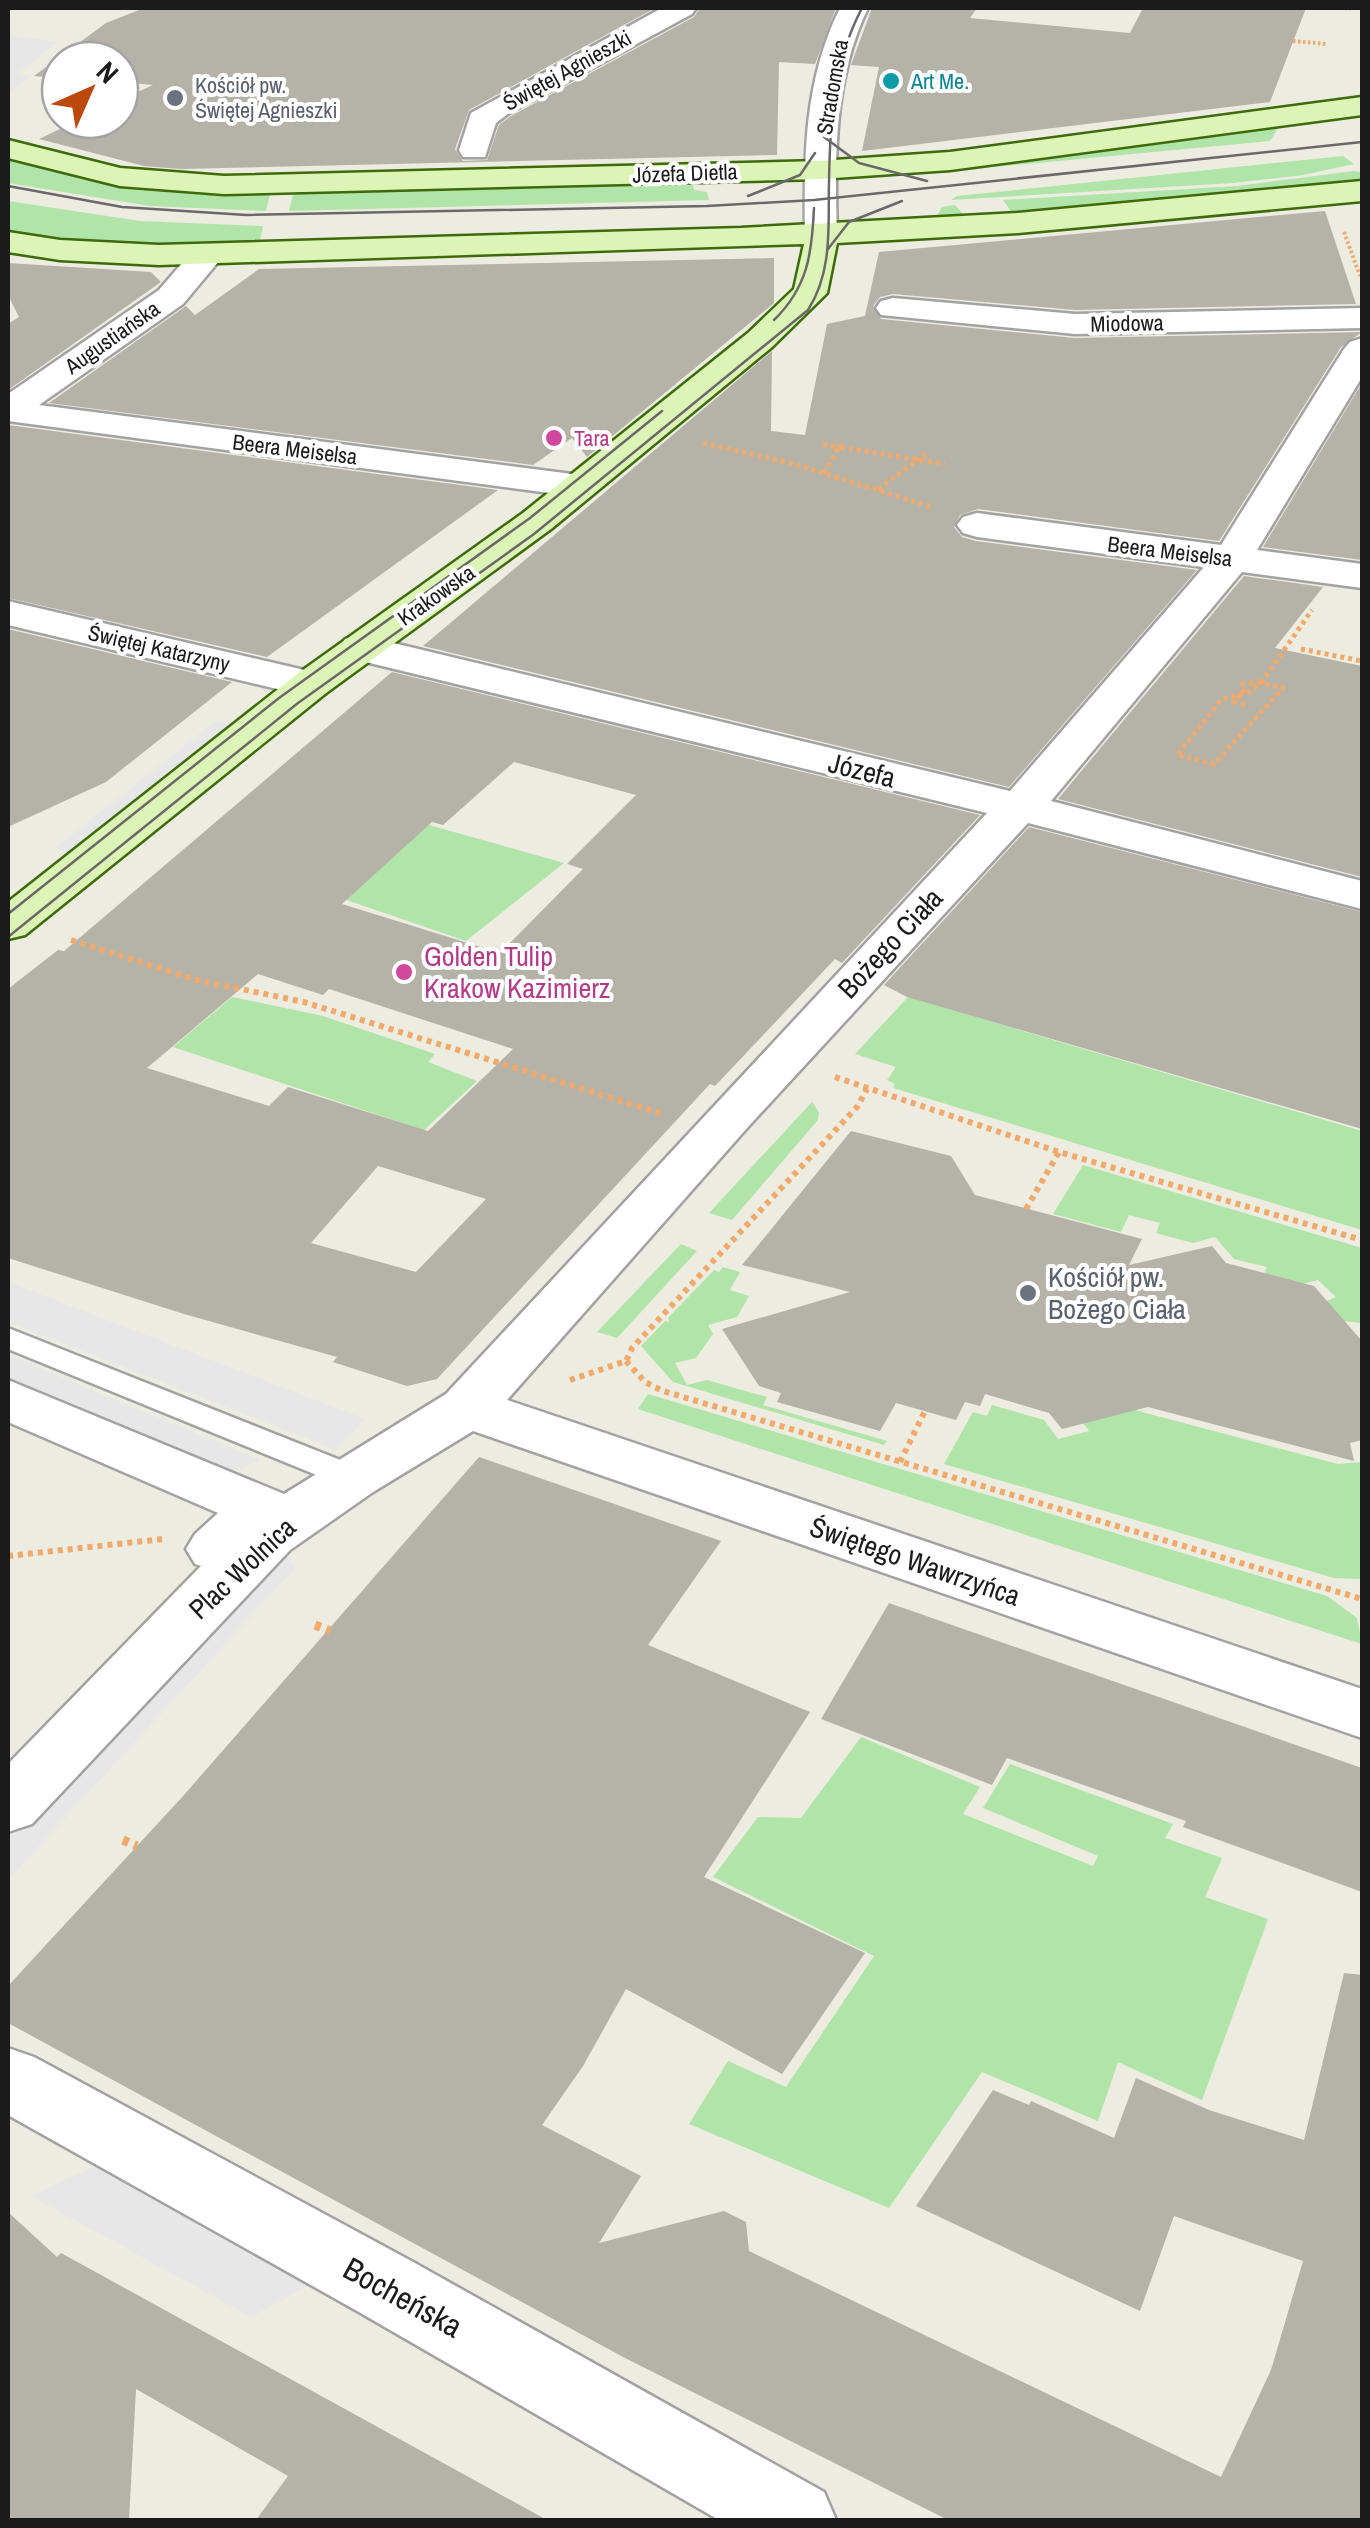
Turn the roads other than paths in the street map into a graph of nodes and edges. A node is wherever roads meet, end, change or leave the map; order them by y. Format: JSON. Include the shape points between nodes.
{"nodes":[{"id":1,"x":682,"y":8,"type":"edge"},
{"id":2,"x":854,"y":8,"type":"edge"},
{"id":3,"x":1362,"y":106,"type":"edge"},
{"id":4,"x":8,"y":149,"type":"edge"},
{"id":5,"x":474,"y":150,"type":"dead end"},
{"id":6,"x":820,"y":170,"type":"junction"},
{"id":7,"x":1362,"y":191,"type":"edge"},
{"id":8,"x":821,"y":235,"type":"junction"},
{"id":9,"x":8,"y":242,"type":"edge"},
{"id":10,"x":206,"y":255,"type":"junction"},
{"id":11,"x":893,"y":308,"type":"dead end"},
{"id":12,"x":1362,"y":318,"type":"edge"},
{"id":13,"x":1362,"y":349,"type":"edge"},
{"id":14,"x":8,"y":408,"type":"edge"},
{"id":15,"x":580,"y":486,"type":"junction"},
{"id":16,"x":977,"y":525,"type":"dead end"},
{"id":17,"x":1232,"y":559,"type":"junction"},
{"id":18,"x":1362,"y":576,"type":"edge"},
{"id":19,"x":8,"y":614,"type":"edge"},
{"id":20,"x":360,"y":648,"type":"junction"},
{"id":21,"x":310,"y":684,"type":"junction"},
{"id":22,"x":1018,"y":808,"type":"junction"},
{"id":23,"x":1362,"y":895,"type":"edge"},
{"id":24,"x":8,"y":925,"type":"edge"},
{"id":25,"x":8,"y":1338,"type":"edge"},
{"id":26,"x":8,"y":1399,"type":"edge"},
{"id":27,"x":467,"y":1408,"type":"junction"},
{"id":28,"x":352,"y":1477,"type":"junction"},
{"id":29,"x":1362,"y":1714,"type":"edge"},
{"id":30,"x":8,"y":1766,"type":"edge"},
{"id":31,"x":8,"y":1806,"type":"edge"},
{"id":32,"x":8,"y":2079,"type":"edge"},
{"id":33,"x":795,"y":2520,"type":"edge"}],
"edges":[{"from":1,"to":5,"type":"street","name":"Świętej Agnieszki","via":[[498,107],[482,118]]},
{"from":2,"to":6,"type":"street","name":"Stradomska","via":[[833,58]]},
{"from":3,"to":6,"type":"street","name":"Józefa Dietla","via":[[1008,154]]},
{"from":4,"to":6,"type":"street","name":"Józefa Dietla","via":[[120,177],[224,186]]},
{"from":6,"to":8,"type":"street","name":"Stradomska"},
{"from":7,"to":8,"type":"street"},
{"from":8,"to":10,"type":"street"},
{"from":8,"to":15,"type":"street","name":"Krakowska","via":[[817,273],[804,301]]},
{"from":9,"to":10,"type":"street","via":[[109,254]]},
{"from":10,"to":14,"type":"street","name":"Augustiańska","via":[[170,296]]},
{"from":11,"to":12,"type":"street","name":"Miodowa","via":[[1075,324]]},
{"from":13,"to":17,"type":"street","name":"Bożego Ciała"},
{"from":14,"to":15,"type":"street","name":"Beera Meiselsa"},
{"from":15,"to":20,"type":"street","name":"Krakowska"},
{"from":16,"to":17,"type":"street","name":"Beera Meiselsa"},
{"from":17,"to":18,"type":"street","name":"Beera Meiselsa"},
{"from":17,"to":22,"type":"street","name":"Bożego Ciała"},
{"from":19,"to":21,"type":"street","name":"Świętej Katarzyny"},
{"from":20,"to":21,"type":"street","name":"Krakowska"},
{"from":20,"to":22,"type":"street","name":"Józefa"},
{"from":21,"to":24,"type":"street","name":"Krakowska"},
{"from":22,"to":23,"type":"street","name":"Józefa"},
{"from":22,"to":27,"type":"street","name":"Bożego Ciała"},
{"from":25,"to":28,"type":"lane"},
{"from":26,"to":30,"type":"street","name":"Plac Wolnica","via":[[261,1507]]},
{"from":27,"to":28,"type":"street","name":"Bożego Ciała"},
{"from":27,"to":29,"type":"street","name":"Świętego Wawrzyńca"},
{"from":28,"to":31,"type":"street","name":"Plac Wolnica","via":[[268,1535]]},
{"from":32,"to":33,"type":"street","name":"Bocheńska"}]}
